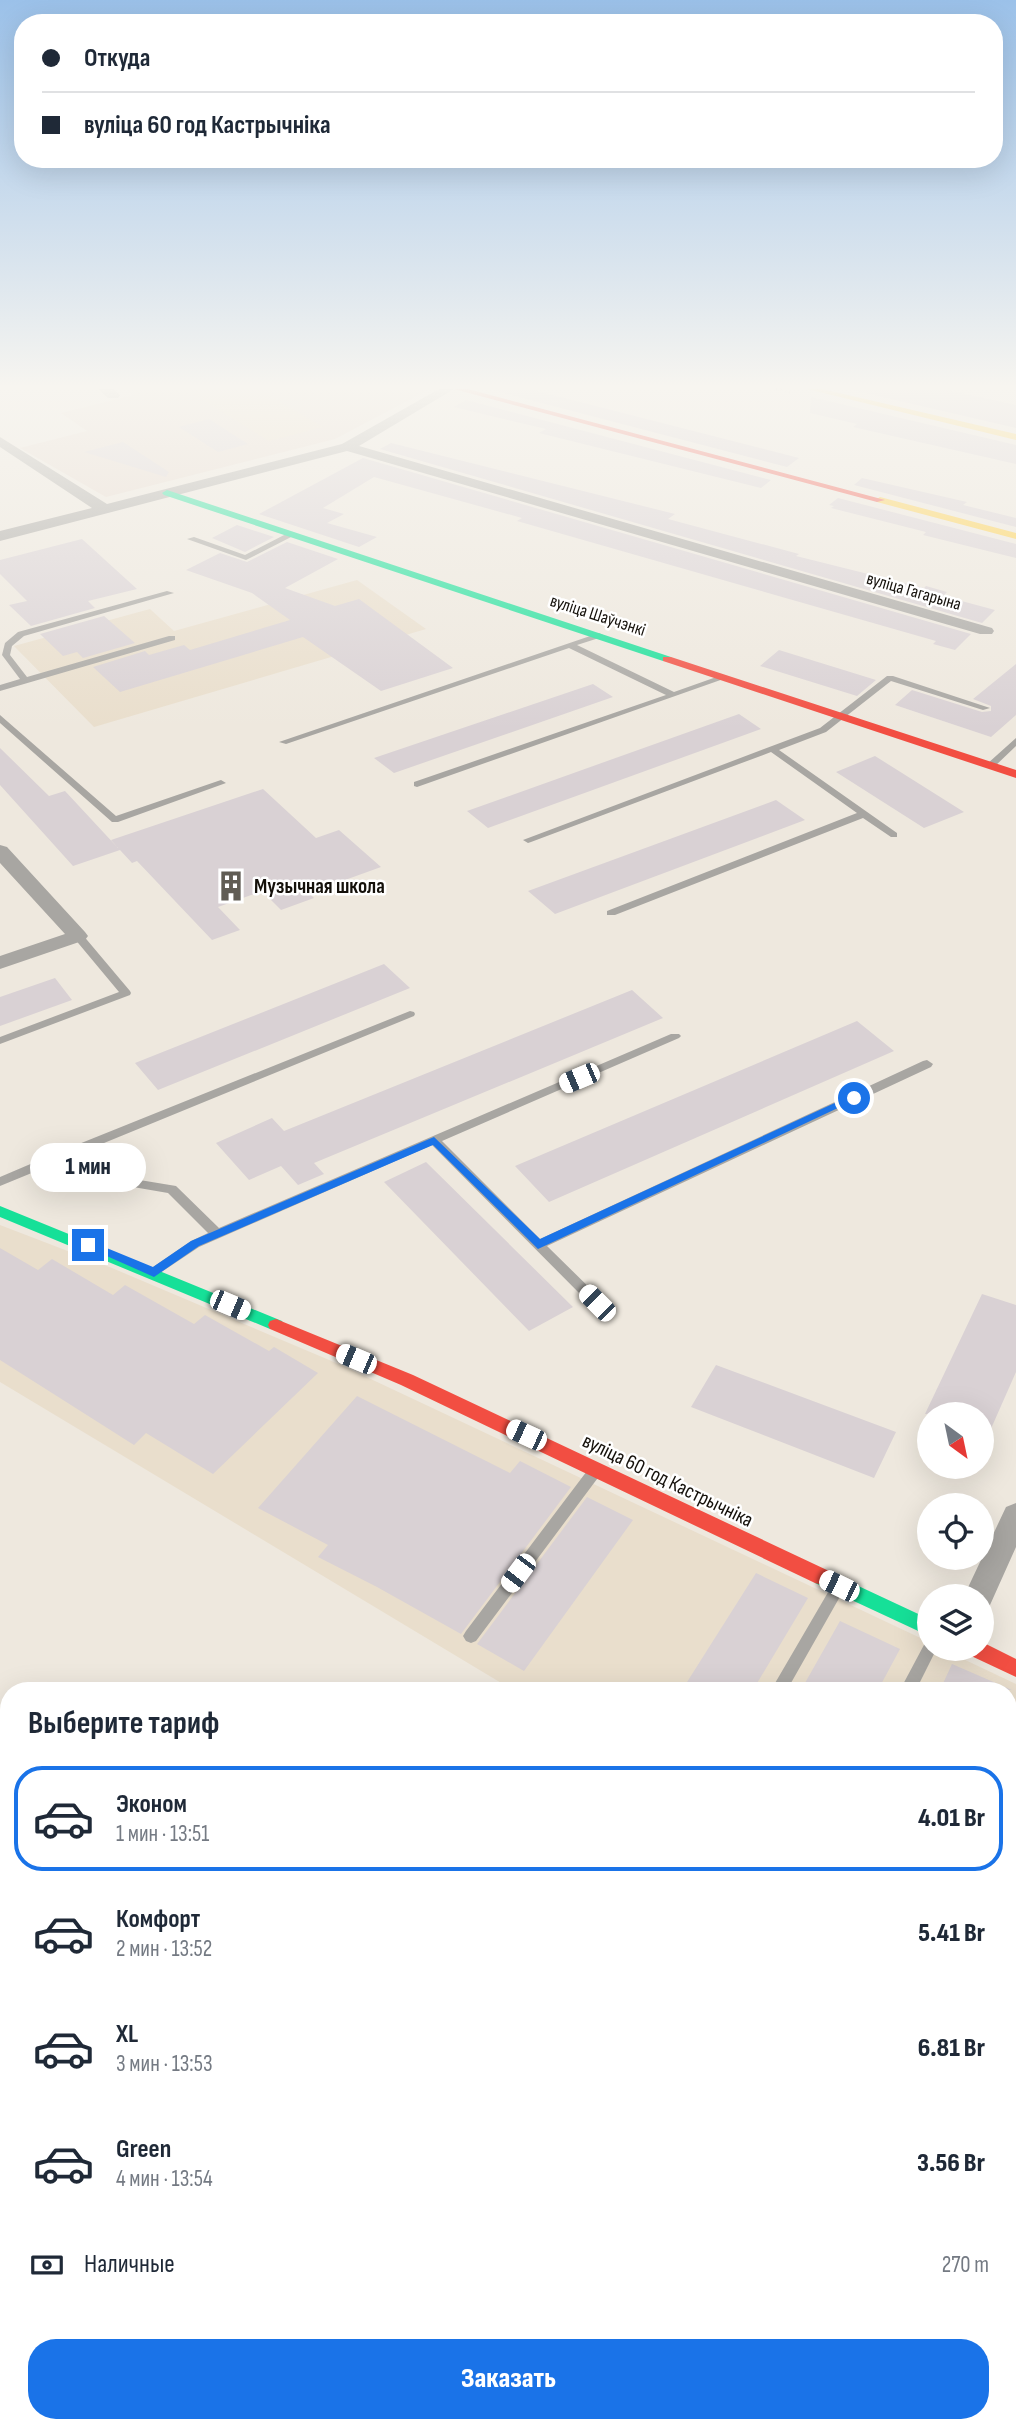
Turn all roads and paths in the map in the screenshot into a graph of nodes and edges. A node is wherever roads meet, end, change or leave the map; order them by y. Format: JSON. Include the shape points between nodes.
{"nodes":[{"id":1,"x":94,"y":502,"type":"edge"},
{"id":2,"x":130,"y":502,"type":"edge"},
{"id":3,"x":195,"y":502,"type":"edge"},
{"id":4,"x":540,"y":502,"type":"edge"},
{"id":5,"x":889,"y":502,"type":"edge"},
{"id":6,"x":104,"y":509,"type":"junction"},
{"id":7,"x":291,"y":535,"type":"junction"},
{"id":8,"x":0,"y":536,"type":"edge"},
{"id":9,"x":1016,"y":536,"type":"edge"},
{"id":10,"x":191,"y":539,"type":"dead end"},
{"id":11,"x":170,"y":593,"type":"dead end"},
{"id":12,"x":986,"y":631,"type":"dead end"},
{"id":13,"x":599,"y":635,"type":"junction"},
{"id":14,"x":172,"y":638,"type":"dead end"},
{"id":15,"x":570,"y":645,"type":"junction"},
{"id":16,"x":724,"y":677,"type":"junction"},
{"id":17,"x":25,"y":680,"type":"junction"},
{"id":18,"x":0,"y":688,"type":"edge"},
{"id":19,"x":673,"y":695,"type":"junction"},
{"id":20,"x":986,"y":708,"type":"dead end"},
{"id":21,"x":840,"y":716,"type":"junction"},
{"id":22,"x":0,"y":718,"type":"edge"},
{"id":23,"x":1016,"y":741,"type":"edge"},
{"id":24,"x":283,"y":742,"type":"dead end"},
{"id":25,"x":772,"y":750,"type":"junction"},
{"id":26,"x":990,"y":766,"type":"junction"},
{"id":27,"x":1016,"y":774,"type":"edge"},
{"id":28,"x":221,"y":783,"type":"dead end"},
{"id":29,"x":417,"y":784,"type":"dead end"},
{"id":30,"x":864,"y":814,"type":"junction"},
{"id":31,"x":894,"y":835,"type":"dead end"},
{"id":32,"x":528,"y":839,"type":"dead end"},
{"id":33,"x":0,"y":851,"type":"edge"},
{"id":34,"x":611,"y":913,"type":"dead end"},
{"id":35,"x":78,"y":936,"type":"junction"},
{"id":36,"x":0,"y":963,"type":"edge"},
{"id":37,"x":410,"y":1014,"type":"dead end"},
{"id":38,"x":675,"y":1036,"type":"dead end"},
{"id":39,"x":0,"y":1041,"type":"edge"},
{"id":40,"x":927,"y":1064,"type":"dead end"},
{"id":41,"x":434,"y":1140,"type":"junction"},
{"id":42,"x":58,"y":1157,"type":"junction"},
{"id":43,"x":0,"y":1182,"type":"edge"},
{"id":44,"x":0,"y":1211,"type":"edge"},
{"id":45,"x":217,"y":1234,"type":"junction"},
{"id":46,"x":538,"y":1245,"type":"junction"},
{"id":47,"x":154,"y":1272,"type":"junction"},
{"id":48,"x":597,"y":1303,"type":"dead end"},
{"id":49,"x":597,"y":1468,"type":"junction"},
{"id":50,"x":1016,"y":1515,"type":"edge"},
{"id":51,"x":984,"y":1584,"type":"edge"},
{"id":52,"x":839,"y":1586,"type":"junction"},
{"id":53,"x":917,"y":1622,"type":"edge"},
{"id":54,"x":471,"y":1636,"type":"dead end"},
{"id":55,"x":994,"y":1658,"type":"edge"},
{"id":56,"x":923,"y":1661,"type":"edge"},
{"id":57,"x":1016,"y":1668,"type":"edge"},
{"id":58,"x":784,"y":1682,"type":"edge"},
{"id":59,"x":912,"y":1682,"type":"edge"}],
"edges":[{"from":1,"to":6,"type":"street"},
{"from":2,"to":6,"type":"street"},
{"from":3,"to":7,"type":"street","name":"вуліца Шаўчэнкі"},
{"from":4,"to":12,"type":"street","name":"вуліца Гагарына"},
{"from":5,"to":9,"type":"street"},
{"from":6,"to":8,"type":"street"},
{"from":7,"to":10,"type":"lane","via":[[246,558]]},
{"from":7,"to":13,"type":"street","name":"вуліца Шаўчэнкі"},
{"from":11,"to":17,"type":"lane","via":[[21,634],[8,645],[6,655]]},
{"from":13,"to":15,"type":"lane"},
{"from":13,"to":16,"type":"street","name":"вуліца Шаўчэнкі"},
{"from":14,"to":17,"type":"lane"},
{"from":15,"to":19,"type":"lane"},
{"from":15,"to":24,"type":"lane"},
{"from":16,"to":19,"type":"lane"},
{"from":16,"to":21,"type":"street","name":"вуліца Шаўчэнкі"},
{"from":17,"to":18,"type":"lane"},
{"from":19,"to":29,"type":"lane"},
{"from":20,"to":21,"type":"lane","via":[[890,678]]},
{"from":21,"to":25,"type":"lane","via":[[823,730]]},
{"from":21,"to":26,"type":"street","name":"вуліца Шаўчэнкі"},
{"from":22,"to":28,"type":"lane","via":[[115,820]]},
{"from":23,"to":26,"type":"lane"},
{"from":25,"to":30,"type":"lane"},
{"from":25,"to":32,"type":"lane"},
{"from":26,"to":27,"type":"street","name":"вуліца Шаўчэнкі"},
{"from":30,"to":31,"type":"lane"},
{"from":30,"to":34,"type":"lane"},
{"from":33,"to":35,"type":"street"},
{"from":35,"to":36,"type":"street"},
{"from":35,"to":39,"type":"lane","via":[[126,993]]},
{"from":37,"to":42,"type":"lane"},
{"from":38,"to":41,"type":"lane"},
{"from":40,"to":46,"type":"lane"},
{"from":41,"to":45,"type":"lane"},
{"from":41,"to":46,"type":"lane"},
{"from":42,"to":43,"type":"lane"},
{"from":42,"to":45,"type":"lane","via":[[69,1172],[172,1189]]},
{"from":44,"to":47,"type":"street","name":"вуліца 60 год Кастрычніка"},
{"from":45,"to":47,"type":"lane"},
{"from":46,"to":48,"type":"lane"},
{"from":47,"to":49,"type":"street","name":"вуліца 60 год Кастрычніка","via":[[407,1380]]},
{"from":49,"to":52,"type":"street","name":"вуліца 60 год Кастрычніка"},
{"from":49,"to":54,"type":"lane"},
{"from":50,"to":51,"type":"street"},
{"from":52,"to":53,"type":"street","name":"вуліца 60 год Кастрычніка"},
{"from":52,"to":58,"type":"lane"},
{"from":55,"to":57,"type":"street"},
{"from":56,"to":59,"type":"lane"}]}
